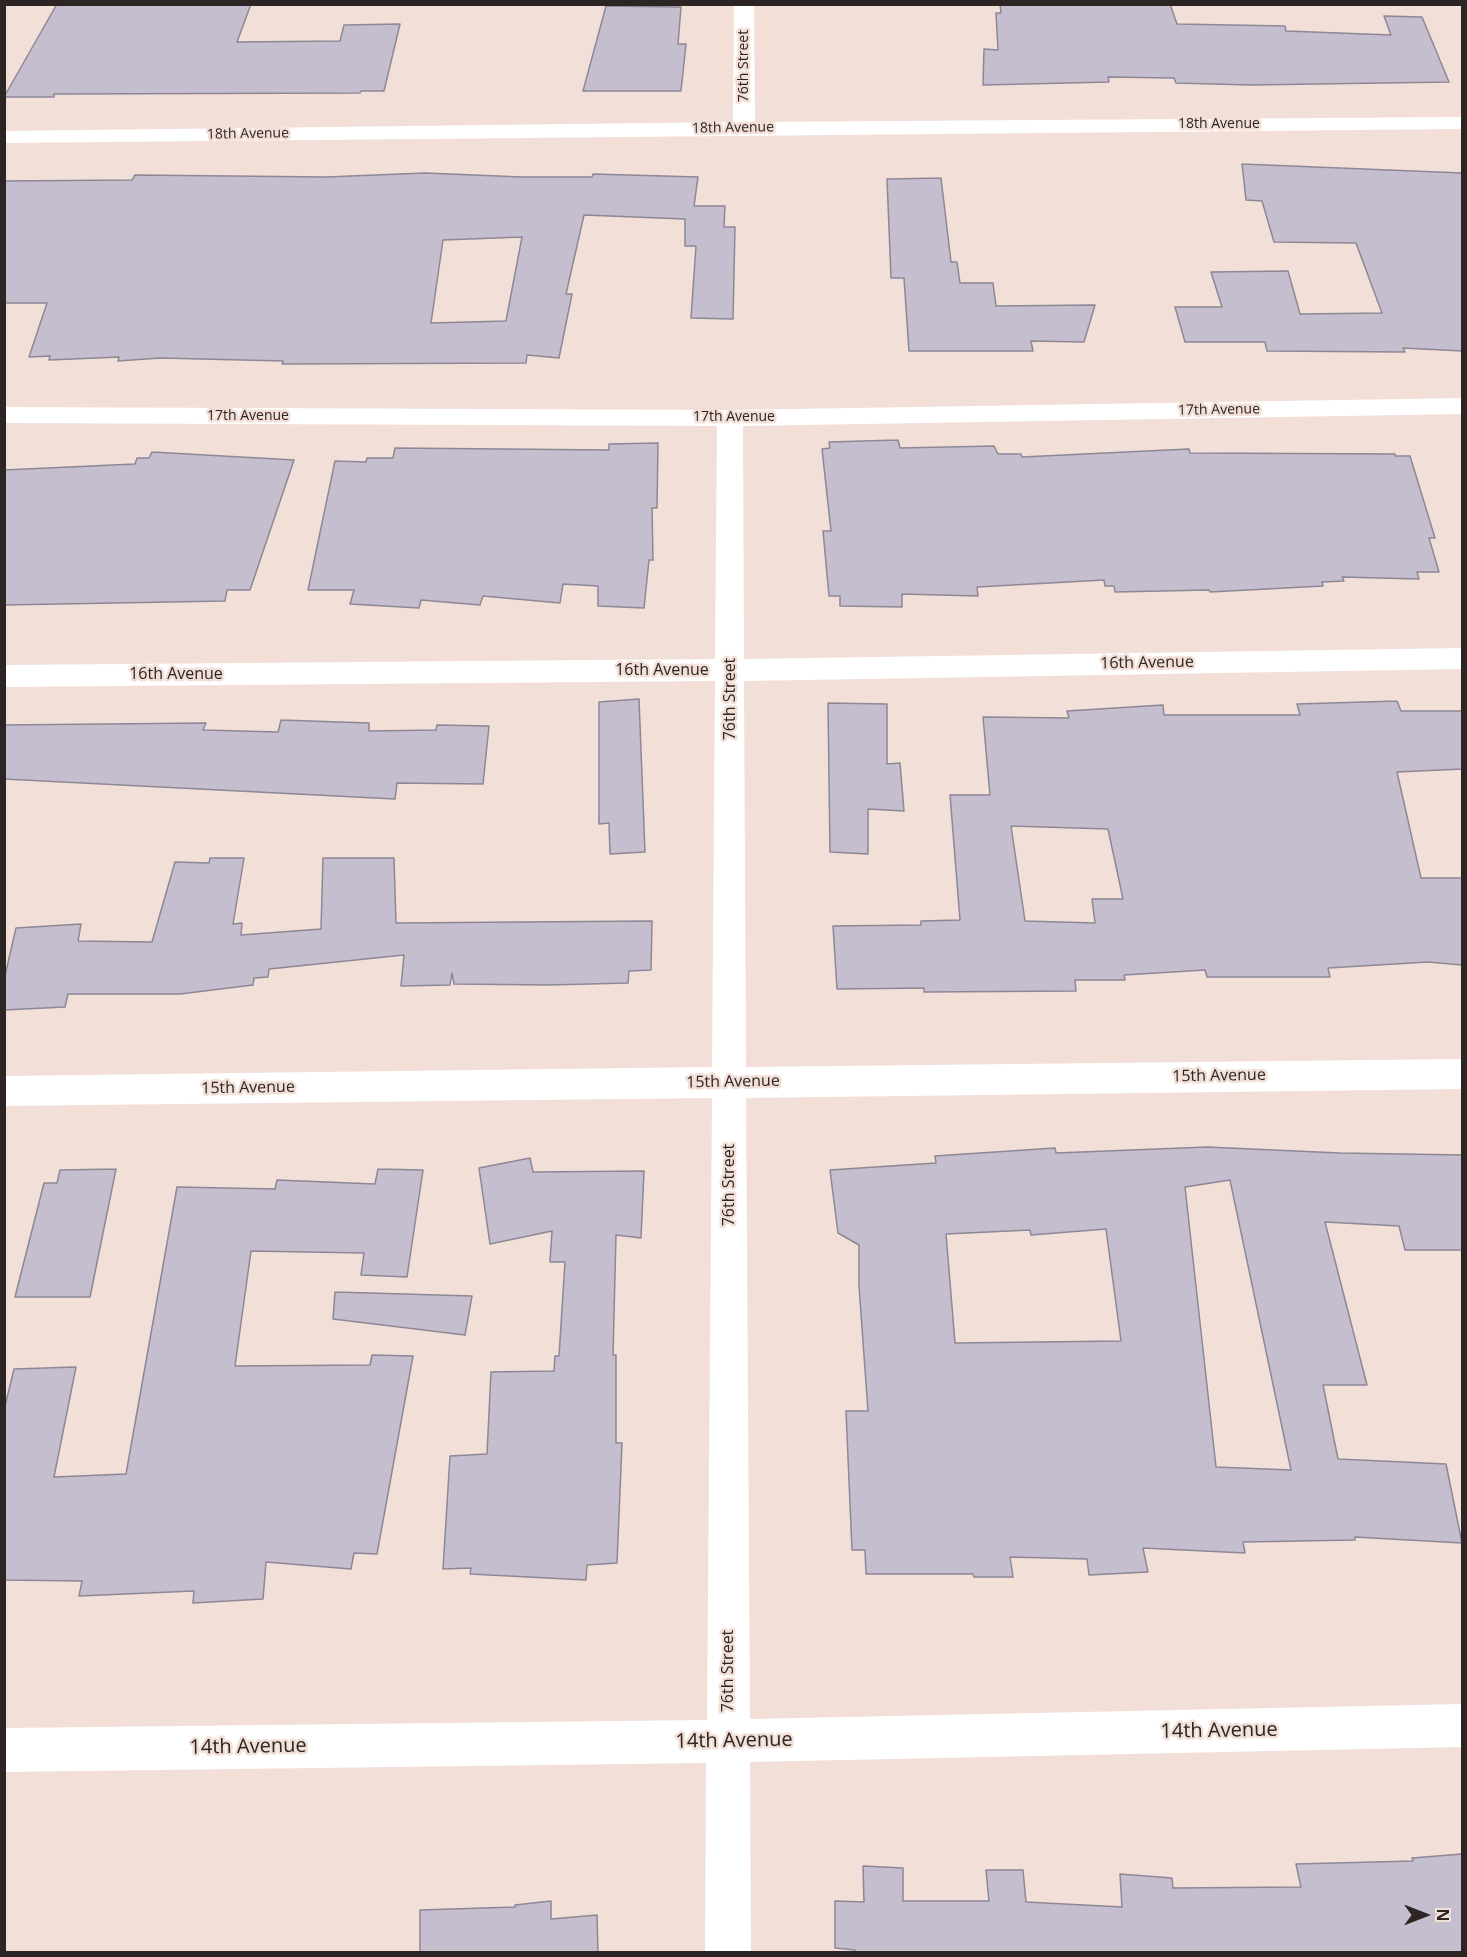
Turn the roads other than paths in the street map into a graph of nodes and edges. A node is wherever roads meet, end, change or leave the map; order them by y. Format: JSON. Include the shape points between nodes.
{"nodes":[{"id":1,"x":744,"y":4,"type":"edge"},
{"id":2,"x":1462,"y":123,"type":"edge"},
{"id":3,"x":744,"y":128,"type":"junction"},
{"id":4,"x":4,"y":137,"type":"edge"},
{"id":5,"x":1462,"y":406,"type":"edge"},
{"id":6,"x":4,"y":416,"type":"edge"},
{"id":7,"x":730,"y":418,"type":"junction"},
{"id":8,"x":1462,"y":658,"type":"edge"},
{"id":9,"x":730,"y":670,"type":"junction"},
{"id":10,"x":4,"y":676,"type":"edge"},
{"id":11,"x":1462,"y":1074,"type":"edge"},
{"id":12,"x":729,"y":1082,"type":"junction"},
{"id":13,"x":4,"y":1091,"type":"edge"},
{"id":14,"x":1462,"y":1726,"type":"edge"},
{"id":15,"x":728,"y":1741,"type":"junction"},
{"id":16,"x":4,"y":1750,"type":"edge"},
{"id":17,"x":728,"y":1953,"type":"edge"}],
"edges":[{"from":1,"to":3,"type":"street","name":"76th Street"},
{"from":2,"to":3,"type":"street","name":"18th Avenue"},
{"from":3,"to":4,"type":"street","name":"18th Avenue"},
{"from":5,"to":7,"type":"street","name":"17th Avenue"},
{"from":6,"to":7,"type":"street","name":"17th Avenue"},
{"from":7,"to":9,"type":"street","name":"76th Street"},
{"from":8,"to":9,"type":"street","name":"16th Avenue"},
{"from":9,"to":10,"type":"street","name":"16th Avenue"},
{"from":9,"to":12,"type":"street","name":"76th Street"},
{"from":11,"to":12,"type":"street","name":"15th Avenue"},
{"from":12,"to":13,"type":"street","name":"15th Avenue"},
{"from":12,"to":15,"type":"street","name":"76th Street"},
{"from":14,"to":15,"type":"street","name":"14th Avenue"},
{"from":15,"to":16,"type":"street","name":"14th Avenue"},
{"from":15,"to":17,"type":"street","name":"76th Street"}]}
